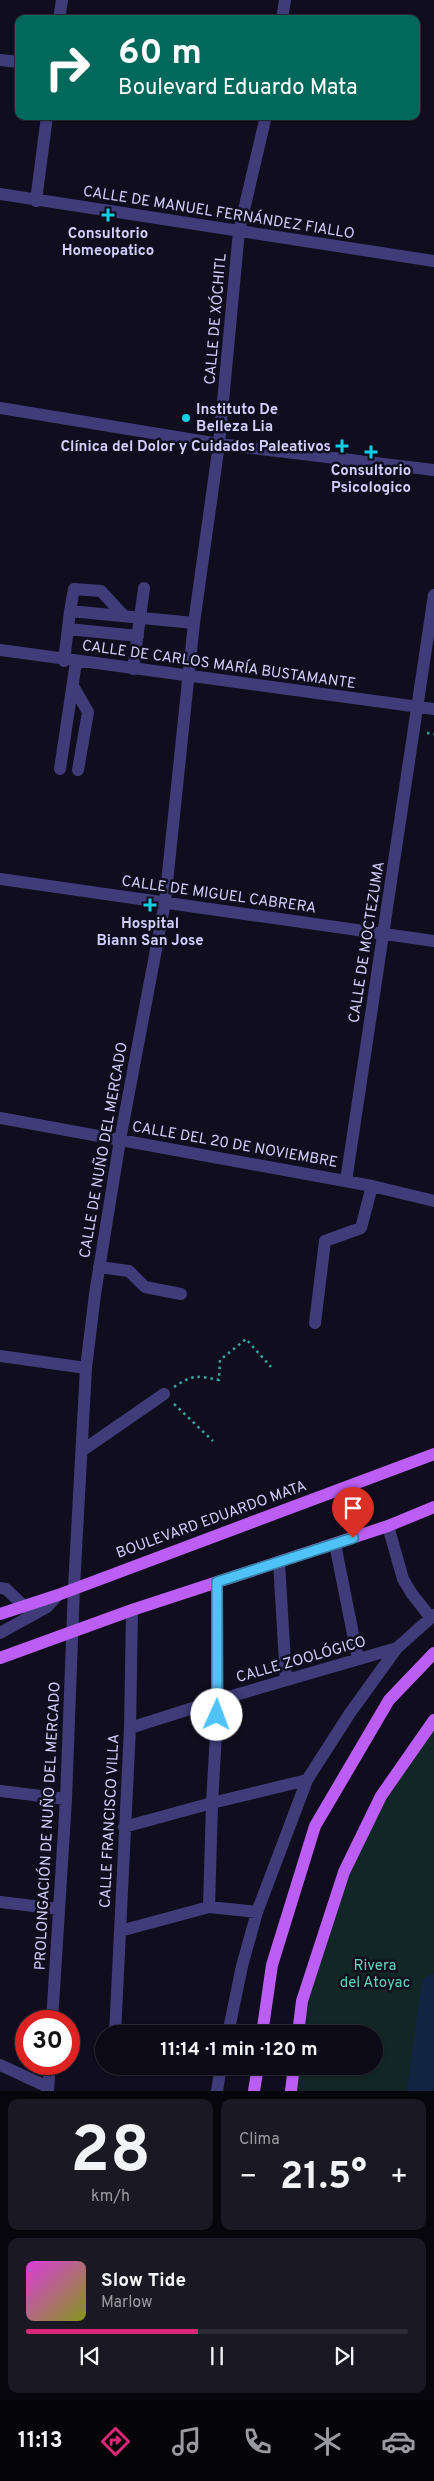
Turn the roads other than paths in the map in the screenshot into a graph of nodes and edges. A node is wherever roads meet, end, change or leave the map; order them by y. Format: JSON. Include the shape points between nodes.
{"nodes":[{"id":1,"x":62,"y":0,"type":"edge"},
{"id":2,"x":285,"y":0,"type":"edge"},
{"id":3,"x":60,"y":15,"type":"edge"},
{"id":4,"x":283,"y":15,"type":"edge"},
{"id":5,"x":0,"y":60,"type":"edge"},
{"id":6,"x":15,"y":62,"type":"edge"},
{"id":7,"x":46,"y":120,"type":"edge"},
{"id":8,"x":265,"y":120,"type":"edge"},
{"id":9,"x":0,"y":194,"type":"edge"},
{"id":10,"x":36,"y":201,"type":"junction"},
{"id":11,"x":240,"y":231,"type":"junction"},
{"id":12,"x":434,"y":261,"type":"edge"},
{"id":13,"x":0,"y":408,"type":"edge"},
{"id":14,"x":219,"y":444,"type":"junction"},
{"id":15,"x":434,"y":470,"type":"edge"},
{"id":16,"x":144,"y":588,"type":"dead end"},
{"id":17,"x":434,"y":595,"type":"edge"},
{"id":18,"x":70,"y":611,"type":"junction"},
{"id":19,"x":124,"y":616,"type":"junction"},
{"id":20,"x":140,"y":618,"type":"junction"},
{"id":21,"x":194,"y":623,"type":"junction"},
{"id":22,"x":68,"y":629,"type":"junction"},
{"id":23,"x":138,"y":636,"type":"junction"},
{"id":24,"x":0,"y":650,"type":"edge"},
{"id":25,"x":70,"y":661,"type":"junction"},
{"id":26,"x":133,"y":670,"type":"junction"},
{"id":27,"x":188,"y":676,"type":"junction"},
{"id":28,"x":72,"y":686,"type":"junction"},
{"id":29,"x":416,"y":707,"type":"junction"},
{"id":30,"x":434,"y":709,"type":"edge"},
{"id":31,"x":60,"y":769,"type":"dead end"},
{"id":32,"x":78,"y":770,"type":"dead end"},
{"id":33,"x":0,"y":879,"type":"edge"},
{"id":34,"x":165,"y":902,"type":"junction"},
{"id":35,"x":385,"y":933,"type":"junction"},
{"id":36,"x":434,"y":941,"type":"edge"},
{"id":37,"x":0,"y":1118,"type":"edge"},
{"id":38,"x":120,"y":1140,"type":"junction"},
{"id":39,"x":346,"y":1181,"type":"junction"},
{"id":40,"x":372,"y":1186,"type":"junction"},
{"id":41,"x":434,"y":1201,"type":"edge"},
{"id":42,"x":99,"y":1267,"type":"junction"},
{"id":43,"x":181,"y":1294,"type":"dead end"},
{"id":44,"x":314,"y":1323,"type":"dead end"},
{"id":45,"x":0,"y":1356,"type":"edge"},
{"id":46,"x":86,"y":1368,"type":"junction"},
{"id":47,"x":164,"y":1394,"type":"road end"},
{"id":48,"x":83,"y":1450,"type":"junction"},
{"id":49,"x":434,"y":1454,"type":"edge"},
{"id":50,"x":434,"y":1507,"type":"edge"},
{"id":51,"x":388,"y":1526,"type":"junction"},
{"id":52,"x":335,"y":1544,"type":"junction"},
{"id":53,"x":279,"y":1562,"type":"junction"},
{"id":54,"x":217,"y":1582,"type":"junction"},
{"id":55,"x":74,"y":1587,"type":"junction"},
{"id":56,"x":0,"y":1588,"type":"edge"},
{"id":57,"x":58,"y":1595,"type":"junction"},
{"id":58,"x":25,"y":1606,"type":"junction"},
{"id":59,"x":132,"y":1610,"type":"junction"},
{"id":60,"x":0,"y":1614,"type":"edge"},
{"id":61,"x":432,"y":1616,"type":"edge"},
{"id":62,"x":0,"y":1633,"type":"edge"},
{"id":63,"x":73,"y":1633,"type":"junction"},
{"id":64,"x":397,"y":1648,"type":"junction"},
{"id":65,"x":434,"y":1653,"type":"edge"},
{"id":66,"x":0,"y":1658,"type":"edge"},
{"id":67,"x":358,"y":1659,"type":"junction"},
{"id":68,"x":286,"y":1680,"type":"junction"},
{"id":69,"x":218,"y":1700,"type":"junction"},
{"id":70,"x":434,"y":1720,"type":"edge"},
{"id":71,"x":130,"y":1728,"type":"junction"},
{"id":72,"x":306,"y":1780,"type":"junction"},
{"id":73,"x":0,"y":1792,"type":"edge"},
{"id":74,"x":66,"y":1799,"type":"junction"},
{"id":75,"x":212,"y":1803,"type":"junction"},
{"id":76,"x":124,"y":1827,"type":"junction"},
{"id":77,"x":0,"y":1902,"type":"edge"},
{"id":78,"x":210,"y":1906,"type":"junction"},
{"id":79,"x":59,"y":1909,"type":"junction"},
{"id":80,"x":257,"y":1912,"type":"junction"},
{"id":81,"x":120,"y":1932,"type":"junction"},
{"id":82,"x":53,"y":2010,"type":"edge"},
{"id":83,"x":115,"y":2025,"type":"edge"},
{"id":84,"x":230,"y":2025,"type":"edge"},
{"id":85,"x":263,"y":2025,"type":"edge"},
{"id":86,"x":299,"y":2025,"type":"edge"},
{"id":87,"x":0,"y":2065,"type":"edge"},
{"id":88,"x":49,"y":2075,"type":"edge"},
{"id":89,"x":220,"y":2075,"type":"edge"},
{"id":90,"x":257,"y":2075,"type":"edge"},
{"id":91,"x":293,"y":2075,"type":"edge"},
{"id":92,"x":48,"y":2089,"type":"edge"},
{"id":93,"x":217,"y":2091,"type":"edge"},
{"id":94,"x":254,"y":2091,"type":"edge"},
{"id":95,"x":291,"y":2091,"type":"edge"}],
"edges":[{"from":1,"to":3,"type":"street"},
{"from":2,"to":4,"type":"street"},
{"from":5,"to":6,"type":"street"},
{"from":7,"to":10,"type":"street"},
{"from":8,"to":11,"type":"street","name":"CALLE DE XÓCHITL"},
{"from":9,"to":10,"type":"street","name":"CALLE DE MANUEL FERNÁNDEZ FIALLO"},
{"from":10,"to":11,"type":"street","name":"CALLE DE MANUEL FERNÁNDEZ FIALLO"},
{"from":11,"to":12,"type":"street","name":"CALLE DE MANUEL FERNÁNDEZ FIALLO"},
{"from":11,"to":14,"type":"street","name":"CALLE DE XÓCHITL"},
{"from":13,"to":14,"type":"street"},
{"from":14,"to":15,"type":"street"},
{"from":14,"to":21,"type":"street","name":"CALLE DE XÓCHITL"},
{"from":16,"to":20,"type":"street"},
{"from":17,"to":29,"type":"street","name":"CALLE DE MOCTEZUMA"},
{"from":18,"to":19,"type":"street"},
{"from":18,"to":19,"type":"street","via":[[74,589],[101,592]]},
{"from":18,"to":22,"type":"street"},
{"from":19,"to":20,"type":"street"},
{"from":20,"to":21,"type":"street"},
{"from":20,"to":23,"type":"street"},
{"from":21,"to":27,"type":"street","name":"CALLE DE XÓCHITL"},
{"from":22,"to":23,"type":"street"},
{"from":22,"to":25,"type":"street"},
{"from":23,"to":26,"type":"street"},
{"from":24,"to":25,"type":"street","name":"CALLE DE CARLOS MARÍA BUSTAMANTE"},
{"from":25,"to":26,"type":"street","name":"CALLE DE CARLOS MARÍA BUSTAMANTE"},
{"from":25,"to":28,"type":"street"},
{"from":26,"to":27,"type":"street","name":"CALLE DE CARLOS MARÍA BUSTAMANTE"},
{"from":27,"to":29,"type":"street","name":"CALLE DE CARLOS MARÍA BUSTAMANTE"},
{"from":27,"to":34,"type":"street","name":"CALLE DE NUÑO DEL MERCADO"},
{"from":28,"to":31,"type":"street"},
{"from":28,"to":32,"type":"street","via":[[88,712]]},
{"from":29,"to":30,"type":"street","name":"CALLE DE CARLOS MARÍA BUSTAMANTE"},
{"from":29,"to":35,"type":"street","name":"CALLE DE MOCTEZUMA"},
{"from":33,"to":34,"type":"street","name":"CALLE DE MIGUEL CABRERA"},
{"from":34,"to":35,"type":"street","name":"CALLE DE MIGUEL CABRERA"},
{"from":34,"to":38,"type":"street","name":"CALLE DE NUÑO DEL MERCADO"},
{"from":35,"to":36,"type":"street","name":"CALLE DE MIGUEL CABRERA"},
{"from":35,"to":39,"type":"street","name":"CALLE DE MOCTEZUMA"},
{"from":37,"to":38,"type":"street","name":"CALLE DEL 20 DE NOVIEMBRE"},
{"from":38,"to":39,"type":"street","name":"CALLE DEL 20 DE NOVIEMBRE"},
{"from":38,"to":42,"type":"street","name":"CALLE DE NUÑO DEL MERCADO"},
{"from":39,"to":40,"type":"street","name":"CALLE DEL 20 DE NOVIEMBRE"},
{"from":40,"to":41,"type":"street","name":"CALLE DEL 20 DE NOVIEMBRE"},
{"from":40,"to":44,"type":"street","via":[[361,1228],[325,1241]]},
{"from":42,"to":43,"type":"street","via":[[129,1271],[145,1287]]},
{"from":42,"to":46,"type":"street","name":"CALLE DE NUÑO DEL MERCADO"},
{"from":45,"to":46,"type":"street"},
{"from":46,"to":48,"type":"street","name":"CALLE DE NUÑO DEL MERCADO"},
{"from":47,"to":48,"type":"street"},
{"from":48,"to":55,"type":"street","name":"CALLE DE NUÑO DEL MERCADO"},
{"from":49,"to":55,"type":"main road","name":"BOULEVARD EDUARDO MATA"},
{"from":50,"to":51,"type":"main road"},
{"from":51,"to":52,"type":"main road"},
{"from":51,"to":61,"type":"street","via":[[403,1579]]},
{"from":52,"to":53,"type":"main road"},
{"from":52,"to":67,"type":"street"},
{"from":53,"to":54,"type":"main road"},
{"from":53,"to":68,"type":"street"},
{"from":54,"to":59,"type":"main road"},
{"from":54,"to":69,"type":"street"},
{"from":55,"to":57,"type":"main road","name":"BOULEVARD EDUARDO MATA"},
{"from":55,"to":63,"type":"street","name":"CALLE DE NUÑO DEL MERCADO"},
{"from":56,"to":58,"type":"street","via":[[6,1589]]},
{"from":57,"to":58,"type":"main road","name":"BOULEVARD EDUARDO MATA"},
{"from":57,"to":62,"type":"street","via":[[47,1607]]},
{"from":58,"to":60,"type":"main road","name":"BOULEVARD EDUARDO MATA"},
{"from":59,"to":63,"type":"main road"},
{"from":59,"to":71,"type":"street","name":"CALLE FRANCISCO VILLA"},
{"from":61,"to":64,"type":"street"},
{"from":63,"to":66,"type":"main road"},
{"from":63,"to":74,"type":"street","name":"PROLONGACIÓN DE NUÑO DEL MERCADO"},
{"from":64,"to":67,"type":"street","name":"CALLE ZOOLÓGICO"},
{"from":64,"to":72,"type":"street"},
{"from":65,"to":85,"type":"main road","via":[[389,1700],[315,1826],[272,1965]]},
{"from":67,"to":68,"type":"street","name":"CALLE ZOOLÓGICO"},
{"from":68,"to":69,"type":"street","name":"CALLE ZOOLÓGICO"},
{"from":69,"to":71,"type":"street","name":"CALLE ZOOLÓGICO"},
{"from":69,"to":75,"type":"street"},
{"from":70,"to":86,"type":"main road","via":[[381,1796],[344,1872],[302,2001]]},
{"from":71,"to":76,"type":"street","name":"CALLE FRANCISCO VILLA"},
{"from":72,"to":75,"type":"street"},
{"from":72,"to":80,"type":"street"},
{"from":73,"to":74,"type":"street"},
{"from":74,"to":79,"type":"street","name":"PROLONGACIÓN DE NUÑO DEL MERCADO"},
{"from":75,"to":76,"type":"street"},
{"from":75,"to":78,"type":"street"},
{"from":76,"to":81,"type":"street","name":"CALLE FRANCISCO VILLA"},
{"from":77,"to":79,"type":"street"},
{"from":78,"to":80,"type":"street"},
{"from":78,"to":81,"type":"street"},
{"from":79,"to":82,"type":"street","name":"PROLONGACIÓN DE NUÑO DEL MERCADO"},
{"from":80,"to":84,"type":"street"},
{"from":81,"to":83,"type":"street","name":"CALLE FRANCISCO VILLA"},
{"from":87,"to":92,"type":"street"},
{"from":88,"to":92,"type":"street"},
{"from":89,"to":93,"type":"street"},
{"from":90,"to":94,"type":"main road"},
{"from":91,"to":95,"type":"main road"}]}
